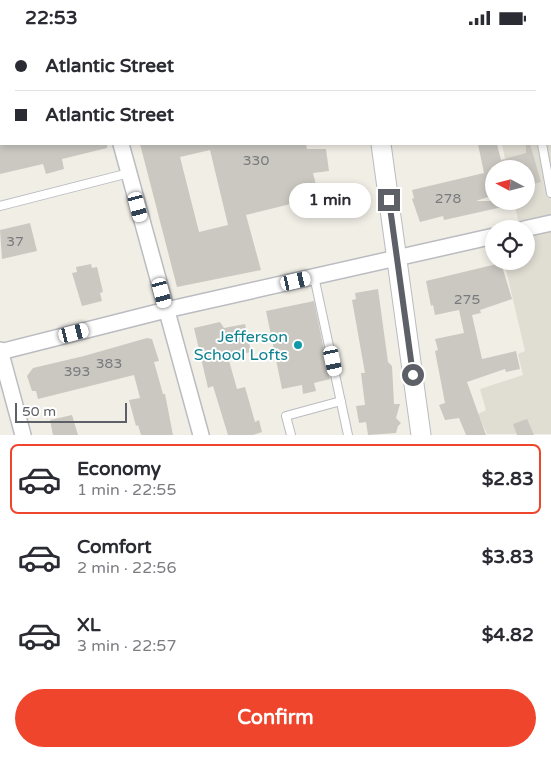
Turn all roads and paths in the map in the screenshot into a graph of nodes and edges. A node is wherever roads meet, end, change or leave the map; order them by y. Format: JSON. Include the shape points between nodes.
{"nodes":[{"id":1,"x":121,"y":145,"type":"edge"},
{"id":2,"x":381,"y":145,"type":"edge"},
{"id":3,"x":542,"y":145,"type":"edge"},
{"id":4,"x":129,"y":173,"type":"junction"},
{"id":5,"x":551,"y":193,"type":"edge"},
{"id":6,"x":0,"y":206,"type":"edge"},
{"id":7,"x":551,"y":223,"type":"edge"},
{"id":8,"x":535,"y":227,"type":"edge"},
{"id":9,"x":485,"y":237,"type":"edge"},
{"id":10,"x":397,"y":257,"type":"junction"},
{"id":11,"x":314,"y":276,"type":"junction"},
{"id":12,"x":166,"y":310,"type":"junction"},
{"id":13,"x":0,"y":351,"type":"edge"},
{"id":14,"x":341,"y":401,"type":"junction"},
{"id":15,"x":23,"y":435,"type":"edge"},
{"id":16,"x":201,"y":435,"type":"edge"},
{"id":17,"x":291,"y":435,"type":"edge"},
{"id":18,"x":348,"y":435,"type":"edge"},
{"id":19,"x":421,"y":435,"type":"edge"}],
"edges":[{"from":1,"to":4,"type":"street"},
{"from":2,"to":10,"type":"street"},
{"from":3,"to":5,"type":"lane"},
{"from":4,"to":6,"type":"lane"},
{"from":4,"to":12,"type":"street"},
{"from":7,"to":8,"type":"street"},
{"from":9,"to":10,"type":"street"},
{"from":10,"to":11,"type":"street"},
{"from":10,"to":19,"type":"street"},
{"from":11,"to":12,"type":"street"},
{"from":11,"to":14,"type":"lane"},
{"from":12,"to":13,"type":"street"},
{"from":12,"to":16,"type":"street"},
{"from":13,"to":15,"type":"street"},
{"from":14,"to":17,"type":"lane","via":[[286,416]]},
{"from":14,"to":18,"type":"lane"}]}
